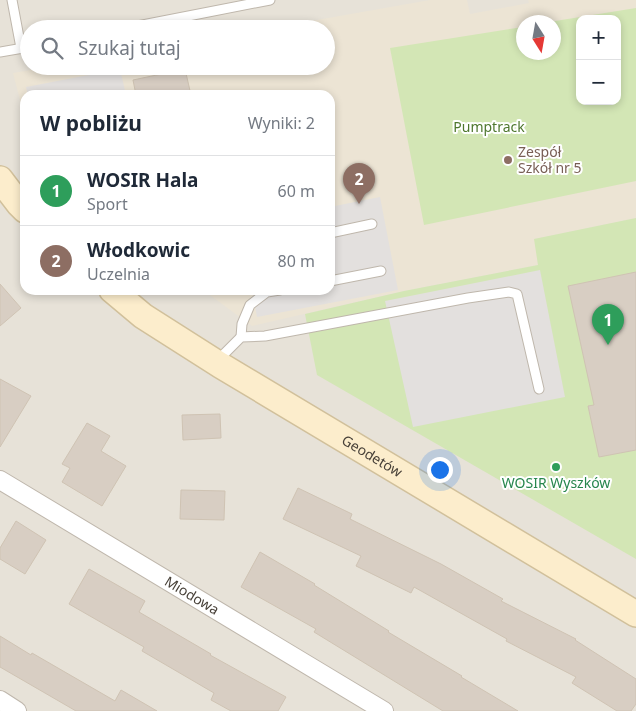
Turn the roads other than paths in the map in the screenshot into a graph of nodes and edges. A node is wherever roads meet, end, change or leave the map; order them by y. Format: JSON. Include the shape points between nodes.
{"nodes":[{"id":1,"x":12,"y":0,"type":"edge"},
{"id":2,"x":270,"y":0,"type":"edge"},
{"id":3,"x":168,"y":20,"type":"edge"},
{"id":4,"x":20,"y":29,"type":"edge"},
{"id":5,"x":20,"y":48,"type":"edge"},
{"id":6,"x":0,"y":52,"type":"edge"},
{"id":7,"x":0,"y":179,"type":"edge"},
{"id":8,"x":20,"y":206,"type":"edge"},
{"id":9,"x":372,"y":224,"type":"dead end"},
{"id":10,"x":335,"y":232,"type":"edge"},
{"id":11,"x":381,"y":271,"type":"dead end"},
{"id":12,"x":335,"y":280,"type":"edge"},
{"id":13,"x":118,"y":295,"type":"edge"},
{"id":14,"x":257,"y":295,"type":"edge"},
{"id":15,"x":241,"y":336,"type":"junction"},
{"id":16,"x":216,"y":362,"type":"junction"},
{"id":17,"x":539,"y":389,"type":"dead end"},
{"id":18,"x":0,"y":480,"type":"edge"},
{"id":19,"x":636,"y":614,"type":"edge"},
{"id":20,"x":0,"y":700,"type":"edge"},
{"id":21,"x":17,"y":711,"type":"edge"},
{"id":22,"x":384,"y":711,"type":"edge"}],
"edges":[{"from":1,"to":4,"type":"lane"},
{"from":2,"to":3,"type":"lane"},
{"from":5,"to":6,"type":"lane"},
{"from":7,"to":8,"type":"street"},
{"from":9,"to":10,"type":"lane"},
{"from":11,"to":12,"type":"lane"},
{"from":13,"to":16,"type":"street","name":"Geodetów","via":[[143,316]]},
{"from":14,"to":15,"type":"lane","via":[[247,311]]},
{"from":15,"to":16,"type":"lane"},
{"from":15,"to":17,"type":"lane","via":[[265,336],[510,292],[517,294]]},
{"from":16,"to":19,"type":"street","name":"Geodetów"},
{"from":18,"to":22,"type":"street","name":"Miodowa"},
{"from":20,"to":21,"type":"street"}]}
